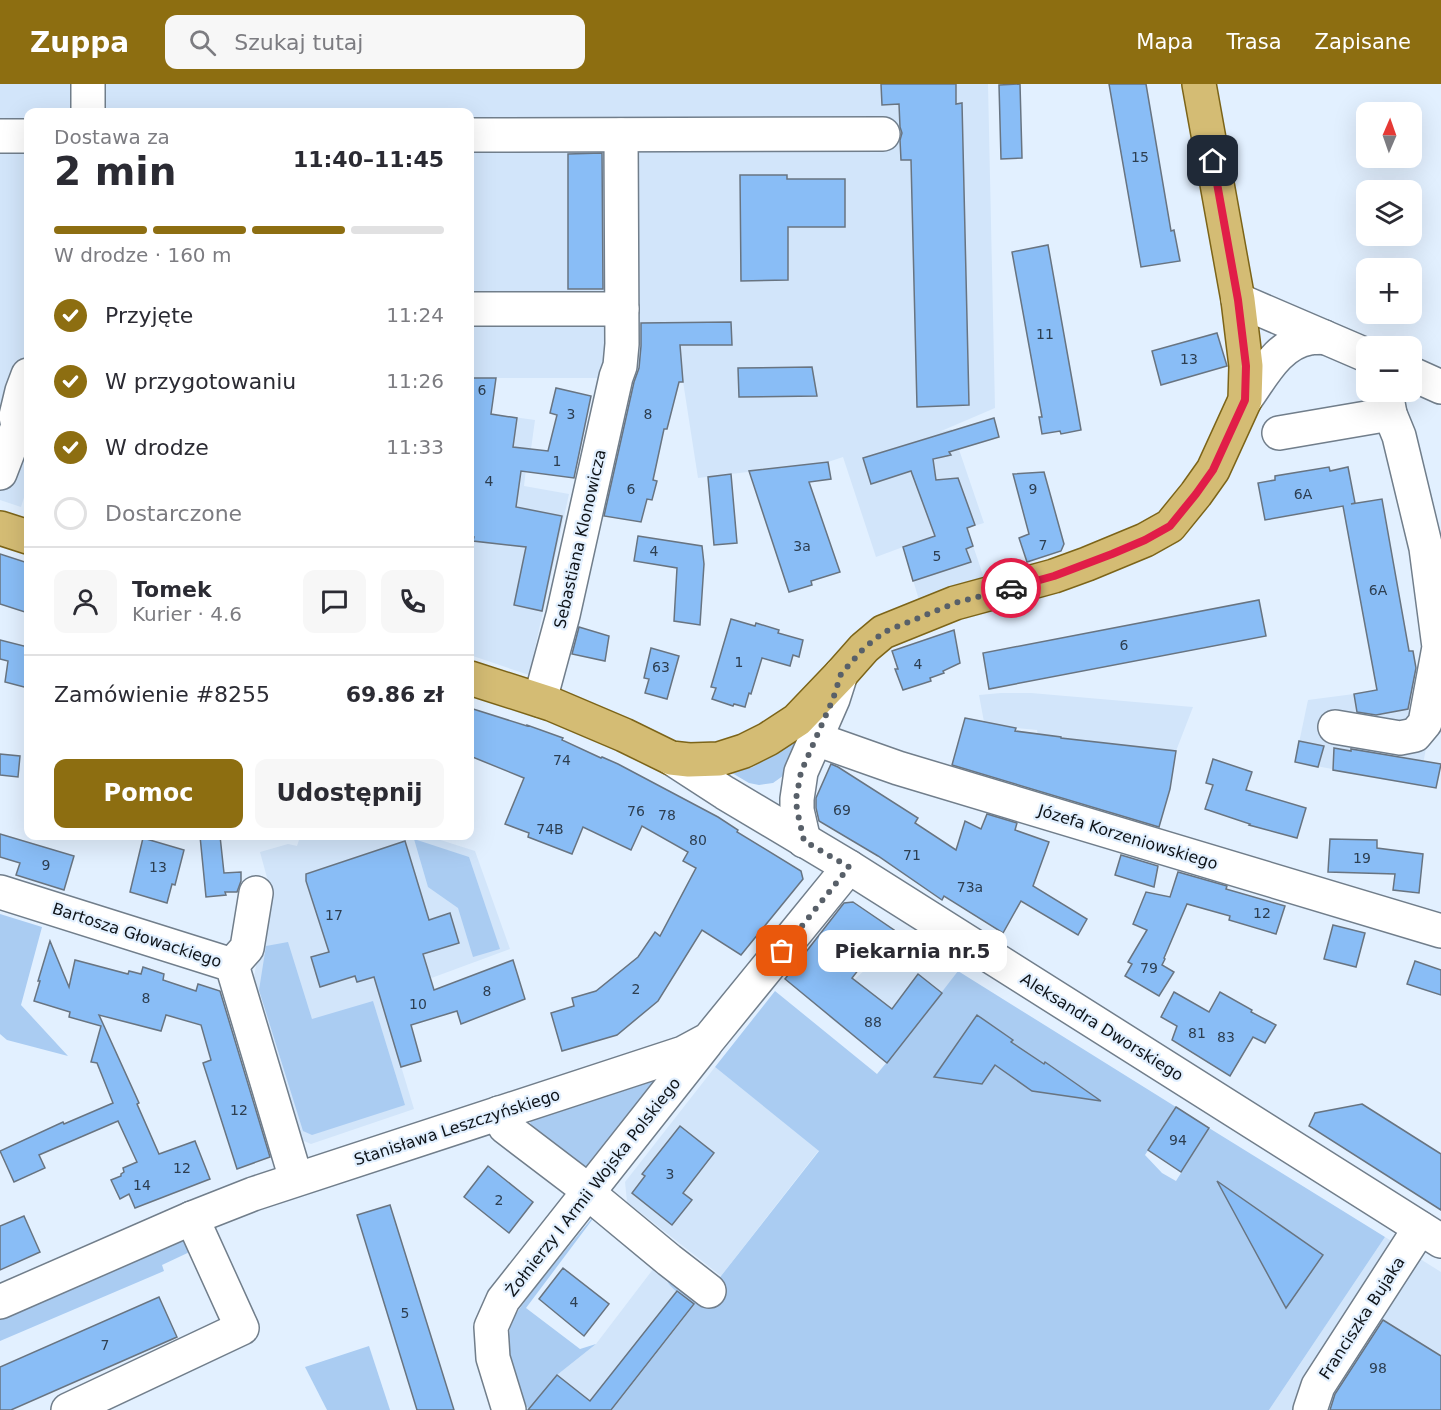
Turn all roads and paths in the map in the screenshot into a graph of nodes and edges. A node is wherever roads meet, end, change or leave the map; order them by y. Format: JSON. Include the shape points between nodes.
{"nodes":[{"id":1,"x":88,"y":84,"type":"edge"},
{"id":2,"x":1199,"y":84,"type":"edge"},
{"id":3,"x":88,"y":108,"type":"edge"},
{"id":4,"x":883,"y":134,"type":"dead end"},
{"id":5,"x":474,"y":135,"type":"edge"},
{"id":6,"x":621,"y":135,"type":"junction"},
{"id":7,"x":0,"y":136,"type":"edge"},
{"id":8,"x":24,"y":136,"type":"edge"},
{"id":9,"x":1238,"y":300,"type":"junction"},
{"id":10,"x":474,"y":309,"type":"edge"},
{"id":11,"x":612,"y":309,"type":"junction"},
{"id":12,"x":1324,"y":337,"type":"junction"},
{"id":13,"x":1356,"y":351,"type":"edge"},
{"id":14,"x":1422,"y":379,"type":"edge"},
{"id":15,"x":24,"y":386,"type":"edge"},
{"id":16,"x":1441,"y":387,"type":"edge"},
{"id":17,"x":1245,"y":400,"type":"junction"},
{"id":18,"x":1388,"y":403,"type":"edge"},
{"id":19,"x":23,"y":422,"type":"edge"},
{"id":20,"x":1279,"y":433,"type":"dead end"},
{"id":21,"x":0,"y":473,"type":"edge"},
{"id":22,"x":0,"y":528,"type":"edge"},
{"id":23,"x":24,"y":536,"type":"edge"},
{"id":24,"x":841,"y":674,"type":"junction"},
{"id":25,"x":474,"y":679,"type":"edge"},
{"id":26,"x":540,"y":700,"type":"junction"},
{"id":27,"x":1335,"y":727,"type":"dead end"},
{"id":28,"x":816,"y":739,"type":"junction"},
{"id":29,"x":671,"y":758,"type":"junction"},
{"id":30,"x":801,"y":772,"type":"junction"},
{"id":31,"x":725,"y":793,"type":"junction"},
{"id":32,"x":804,"y":841,"type":"junction"},
{"id":33,"x":849,"y":867,"type":"junction"},
{"id":34,"x":0,"y":892,"type":"edge"},
{"id":35,"x":256,"y":893,"type":"dead end"},
{"id":36,"x":1441,"y":931,"type":"edge"},
{"id":37,"x":232,"y":965,"type":"junction"},
{"id":38,"x":709,"y":1039,"type":"junction"},
{"id":39,"x":500,"y":1113,"type":"junction"},
{"id":40,"x":296,"y":1179,"type":"junction"},
{"id":41,"x":589,"y":1191,"type":"junction"},
{"id":42,"x":192,"y":1218,"type":"junction"},
{"id":43,"x":1431,"y":1235,"type":"edge"},
{"id":44,"x":709,"y":1291,"type":"dead end"},
{"id":45,"x":0,"y":1302,"type":"edge"},
{"id":46,"x":68,"y":1410,"type":"edge"},
{"id":47,"x":509,"y":1410,"type":"edge"},
{"id":48,"x":1310,"y":1410,"type":"edge"}],
"edges":[{"from":1,"to":3,"type":"street"},
{"from":2,"to":9,"type":"main road"},
{"from":4,"to":6,"type":"street"},
{"from":5,"to":6,"type":"street"},
{"from":6,"to":11,"type":"street","name":"Sebastiana Klonowicza"},
{"from":7,"to":8,"type":"street"},
{"from":9,"to":12,"type":"street"},
{"from":9,"to":17,"type":"main road","via":[[1246,366]]},
{"from":10,"to":11,"type":"street"},
{"from":11,"to":26,"type":"street","name":"Sebastiana Klonowicza","via":[[622,344],[620,366]]},
{"from":12,"to":13,"type":"street"},
{"from":12,"to":17,"type":"street","via":[[1293,343],[1280,352]]},
{"from":14,"to":16,"type":"street"},
{"from":15,"to":19,"type":"street","via":[[16,416]]},
{"from":17,"to":24,"type":"main road","via":[[1213,470],[1170,526],[1087,564],[955,603],[884,632]]},
{"from":18,"to":20,"type":"street"},
{"from":18,"to":27,"type":"street","via":[[1426,548],[1438,647],[1425,723],[1415,735],[1400,738]]},
{"from":19,"to":21,"type":"street"},
{"from":22,"to":23,"type":"main road"},
{"from":24,"to":28,"type":"street"},
{"from":24,"to":29,"type":"main road","via":[[796,720],[744,751],[719,759]]},
{"from":25,"to":26,"type":"main road","name":"Aleksandra Dworskiego"},
{"from":26,"to":29,"type":"main road","name":"Aleksandra Dworskiego"},
{"from":28,"to":30,"type":"street"},
{"from":28,"to":36,"type":"street","name":"Józefa Korzeniowskiego","via":[[898,768]]},
{"from":29,"to":31,"type":"street","name":"Aleksandra Dworskiego"},
{"from":30,"to":31,"type":"street","via":[[775,793]]},
{"from":30,"to":32,"type":"street","via":[[796,799]]},
{"from":31,"to":32,"type":"street","name":"Aleksandra Dworskiego"},
{"from":32,"to":33,"type":"street","name":"Aleksandra Dworskiego"},
{"from":33,"to":38,"type":"street","name":"Stanisława Leszczyńskiego"},
{"from":33,"to":43,"type":"street","name":"Aleksandra Dworskiego"},
{"from":34,"to":37,"type":"street","name":"Bartosza Głowackiego"},
{"from":35,"to":37,"type":"street","via":[[247,948]]},
{"from":37,"to":40,"type":"street","name":"Bartosza Głowackiego"},
{"from":38,"to":39,"type":"street","name":"Stanisława Leszczyńskiego","via":[[683,1053]]},
{"from":38,"to":41,"type":"street","name":"Żołnierzy I Armii Wojska Polskiego"},
{"from":39,"to":40,"type":"street","name":"Stanisława Leszczyńskiego"},
{"from":39,"to":41,"type":"street","via":[[505,1127]]},
{"from":40,"to":42,"type":"street","name":"Stanisława Leszczyńskiego"},
{"from":41,"to":44,"type":"street"},
{"from":41,"to":47,"type":"street","name":"Żołnierzy I Armii Wojska Polskiego","via":[[503,1300],[491,1327],[493,1358]]},
{"from":42,"to":45,"type":"street","name":"Stanisława Leszczyńskiego"},
{"from":42,"to":46,"type":"street","via":[[242,1328]]},
{"from":43,"to":48,"type":"street","name":"Franciszka Bujaka","via":[[1318,1386]]}]}
